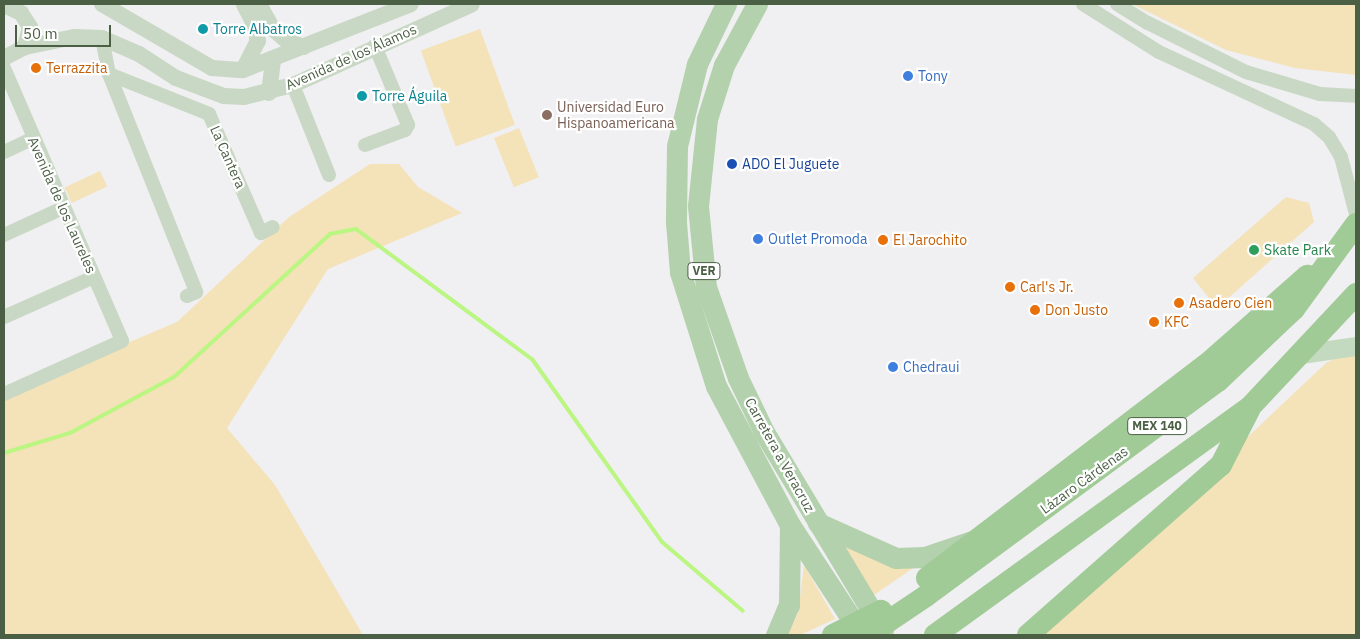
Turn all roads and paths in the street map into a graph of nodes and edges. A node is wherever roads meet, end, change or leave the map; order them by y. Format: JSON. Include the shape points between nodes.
{"nodes":[{"id":1,"x":5,"y":4,"type":"edge"},
{"id":2,"x":102,"y":4,"type":"edge"},
{"id":3,"x":244,"y":4,"type":"edge"},
{"id":4,"x":259,"y":4,"type":"edge"},
{"id":5,"x":411,"y":4,"type":"edge"},
{"id":6,"x":472,"y":4,"type":"edge"},
{"id":7,"x":717,"y":4,"type":"edge"},
{"id":8,"x":726,"y":4,"type":"edge"},
{"id":9,"x":757,"y":4,"type":"edge"},
{"id":10,"x":1083,"y":4,"type":"edge"},
{"id":11,"x":1117,"y":4,"type":"edge"},
{"id":12,"x":712,"y":28,"type":"junction"},
{"id":13,"x":102,"y":38,"type":"junction"},
{"id":14,"x":375,"y":46,"type":"junction"},
{"id":15,"x":25,"y":47,"type":"junction"},
{"id":16,"x":304,"y":47,"type":"junction"},
{"id":17,"x":4,"y":58,"type":"edge"},
{"id":18,"x":273,"y":59,"type":"junction"},
{"id":19,"x":4,"y":68,"type":"edge"},
{"id":20,"x":243,"y":70,"type":"junction"},
{"id":21,"x":109,"y":74,"type":"junction"},
{"id":22,"x":292,"y":85,"type":"junction"},
{"id":23,"x":690,"y":85,"type":"junction"},
{"id":24,"x":269,"y":93,"type":"junction"},
{"id":25,"x":1356,"y":96,"type":"edge"},
{"id":26,"x":706,"y":119,"type":"junction"},
{"id":27,"x":32,"y":139,"type":"junction"},
{"id":28,"x":365,"y":145,"type":"dead end"},
{"id":29,"x":4,"y":152,"type":"edge"},
{"id":30,"x":329,"y":175,"type":"dead end"},
{"id":31,"x":63,"y":208,"type":"junction"},
{"id":32,"x":1356,"y":214,"type":"edge"},
{"id":33,"x":1356,"y":224,"type":"edge"},
{"id":34,"x":273,"y":227,"type":"dead end"},
{"id":35,"x":4,"y":235,"type":"edge"},
{"id":36,"x":1340,"y":246,"type":"junction"},
{"id":37,"x":94,"y":277,"type":"junction"},
{"id":38,"x":1356,"y":294,"type":"edge"},
{"id":39,"x":187,"y":296,"type":"dead end"},
{"id":40,"x":4,"y":317,"type":"edge"},
{"id":41,"x":1356,"y":346,"type":"edge"},
{"id":42,"x":1301,"y":354,"type":"junction"},
{"id":43,"x":4,"y":394,"type":"edge"},
{"id":44,"x":1250,"y":407,"type":"junction"},
{"id":45,"x":818,"y":523,"type":"junction"},
{"id":46,"x":790,"y":525,"type":"junction"},
{"id":47,"x":973,"y":541,"type":"junction"},
{"id":48,"x":922,"y":591,"type":"junction"},
{"id":49,"x":865,"y":628,"type":"edge"},
{"id":50,"x":939,"y":632,"type":"edge"},
{"id":51,"x":776,"y":635,"type":"edge"},
{"id":52,"x":833,"y":635,"type":"edge"},
{"id":53,"x":886,"y":635,"type":"edge"},
{"id":54,"x":1028,"y":635,"type":"edge"}],
"edges":[{"from":1,"to":15,"type":"street","via":[[21,13],[30,27]]},
{"from":2,"to":20,"type":"street","name":"Avenida de los Álamos","via":[[212,68]]},
{"from":3,"to":20,"type":"street","via":[[258,41]]},
{"from":4,"to":16,"type":"street","via":[[273,29],[287,41]]},
{"from":5,"to":16,"type":"street","name":"Avenida de los Álamos"},
{"from":6,"to":14,"type":"street","name":"Avenida de los Álamos"},
{"from":7,"to":12,"type":"street"},
{"from":8,"to":12,"type":"main road","name":"Carretera a Veracruz","number":"VER"},
{"from":9,"to":26,"type":"main road","name":"Carretera a Veracruz","number":"VER","via":[[724,65]]},
{"from":10,"to":32,"type":"street","via":[[1159,52],[1314,124],[1329,137],[1341,157],[1350,180]]},
{"from":11,"to":25,"type":"street","via":[[1246,72],[1320,94]]},
{"from":12,"to":23,"type":"main road","name":"Carretera a Veracruz","number":"VER"},
{"from":13,"to":15,"type":"street","name":"Avenida de los Álamos","via":[[74,37]]},
{"from":13,"to":21,"type":"street"},
{"from":13,"to":24,"type":"street","name":"Avenida de los Álamos","via":[[139,54],[176,78],[224,96]]},
{"from":14,"to":22,"type":"street","name":"Avenida de los Álamos"},
{"from":14,"to":28,"type":"street","via":[[408,125],[405,130]]},
{"from":15,"to":17,"type":"street","name":"Avenida de los Álamos"},
{"from":16,"to":18,"type":"street","name":"Avenida de los Álamos"},
{"from":18,"to":20,"type":"street","name":"Avenida de los Álamos"},
{"from":18,"to":24,"type":"street"},
{"from":19,"to":27,"type":"street","name":"Avenida de los Laureles"},
{"from":21,"to":34,"type":"street","name":"La Cantera","via":[[209,114],[261,233]]},
{"from":21,"to":39,"type":"street","via":[[196,292]]},
{"from":22,"to":24,"type":"street","name":"Avenida de los Álamos"},
{"from":22,"to":30,"type":"street"},
{"from":23,"to":26,"type":"main road","via":[[690,115]]},
{"from":23,"to":46,"type":"main road","name":"Carretera a Veracruz","number":"VER","via":[[677,146],[676,212],[680,272],[716,386]]},
{"from":26,"to":45,"type":"main road","name":"Carretera a Veracruz","number":"VER","via":[[698,206],[706,287],[738,378],[764,432]]},
{"from":27,"to":29,"type":"street"},
{"from":27,"to":31,"type":"street","name":"Avenida de los Laureles"},
{"from":31,"to":35,"type":"street"},
{"from":31,"to":37,"type":"street","name":"Avenida de los Laureles"},
{"from":33,"to":36,"type":"highway","name":"Lázaro Cárdenas","number":"MEX 140"},
{"from":36,"to":47,"type":"highway","via":[[1206,365]]},
{"from":36,"to":48,"type":"highway","name":"Lázaro Cárdenas","number":"MEX 140","via":[[1294,309],[1218,381]]},
{"from":37,"to":40,"type":"street"},
{"from":37,"to":43,"type":"street","name":"Avenida de los Laureles","via":[[122,341]]},
{"from":38,"to":42,"type":"highway","number":"MEX 140"},
{"from":41,"to":42,"type":"main road"},
{"from":42,"to":44,"type":"highway","number":"MEX 140"},
{"from":44,"to":50,"type":"highway","number":"MEX 140"},
{"from":44,"to":54,"type":"highway","via":[[1221,465]]},
{"from":45,"to":47,"type":"main road","via":[[896,558],[925,557]]},
{"from":45,"to":49,"type":"main road","name":"Carretera a Veracruz"},
{"from":46,"to":49,"type":"main road","name":"Carretera a Veracruz"},
{"from":46,"to":51,"type":"main road","via":[[789,604]]},
{"from":47,"to":48,"type":"highway"},
{"from":48,"to":49,"type":"highway","number":"MEX 140"},
{"from":48,"to":50,"type":"highway","via":[[915,606]]},
{"from":49,"to":52,"type":"highway"},
{"from":49,"to":53,"type":"main road","name":"Carretera a Veracruz"}]}
